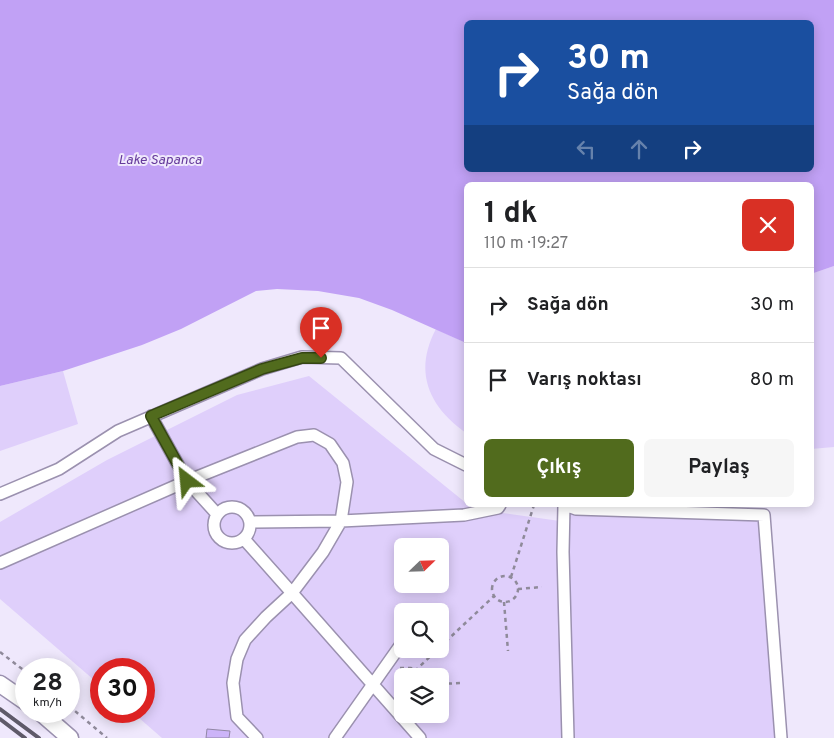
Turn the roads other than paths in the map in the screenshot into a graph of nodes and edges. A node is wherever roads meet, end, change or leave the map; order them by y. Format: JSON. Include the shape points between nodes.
{"nodes":[{"id":1,"x":151,"y":416,"type":"junction"},
{"id":2,"x":464,"y":464,"type":"edge"},
{"id":3,"x":187,"y":481,"type":"junction"},
{"id":4,"x":0,"y":494,"type":"edge"},
{"id":5,"x":499,"y":507,"type":"edge"},
{"id":6,"x":564,"y":507,"type":"edge"},
{"id":7,"x":570,"y":507,"type":"edge"},
{"id":8,"x":217,"y":514,"type":"junction"},
{"id":9,"x":341,"y":521,"type":"junction"},
{"id":10,"x":250,"y":522,"type":"junction"},
{"id":11,"x":244,"y":539,"type":"junction"},
{"id":12,"x":0,"y":563,"type":"edge"},
{"id":13,"x":292,"y":593,"type":"junction"},
{"id":14,"x":394,"y":655,"type":"edge"},
{"id":15,"x":0,"y":684,"type":"edge"},
{"id":16,"x":373,"y":685,"type":"junction"},
{"id":17,"x":15,"y":694,"type":"edge"},
{"id":18,"x":53,"y":723,"type":"edge"},
{"id":19,"x":70,"y":738,"type":"edge"},
{"id":20,"x":257,"y":738,"type":"edge"},
{"id":21,"x":335,"y":738,"type":"edge"},
{"id":22,"x":420,"y":738,"type":"edge"},
{"id":23,"x":568,"y":738,"type":"edge"},
{"id":24,"x":781,"y":738,"type":"edge"}],
"edges":[{"from":1,"to":2,"type":"street","via":[[262,369],[302,358],[341,358],[434,449]]},
{"from":1,"to":3,"type":"street"},
{"from":1,"to":4,"type":"street","via":[[118,431],[59,469]]},
{"from":3,"to":8,"type":"street"},
{"from":3,"to":9,"type":"street","via":[[297,437],[314,435],[330,444],[343,463],[346,482]]},
{"from":3,"to":12,"type":"street"},
{"from":5,"to":9,"type":"street","via":[[464,515]]},
{"from":6,"to":23,"type":"street"},
{"from":7,"to":24,"type":"street","via":[[764,515]]},
{"from":8,"to":10,"type":"street","via":[[228,508],[239,509]]},
{"from":8,"to":11,"type":"street","via":[[214,526],[222,541],[234,544]]},
{"from":9,"to":10,"type":"street"},
{"from":9,"to":13,"type":"street","via":[[323,552]]},
{"from":10,"to":11,"type":"street"},
{"from":11,"to":13,"type":"street"},
{"from":13,"to":16,"type":"street"},
{"from":13,"to":20,"type":"street","via":[[245,640],[237,659],[233,683],[237,717]]},
{"from":14,"to":16,"type":"street"},
{"from":15,"to":17,"type":"main road"},
{"from":16,"to":21,"type":"street"},
{"from":16,"to":22,"type":"street"},
{"from":18,"to":19,"type":"main road"}]}
